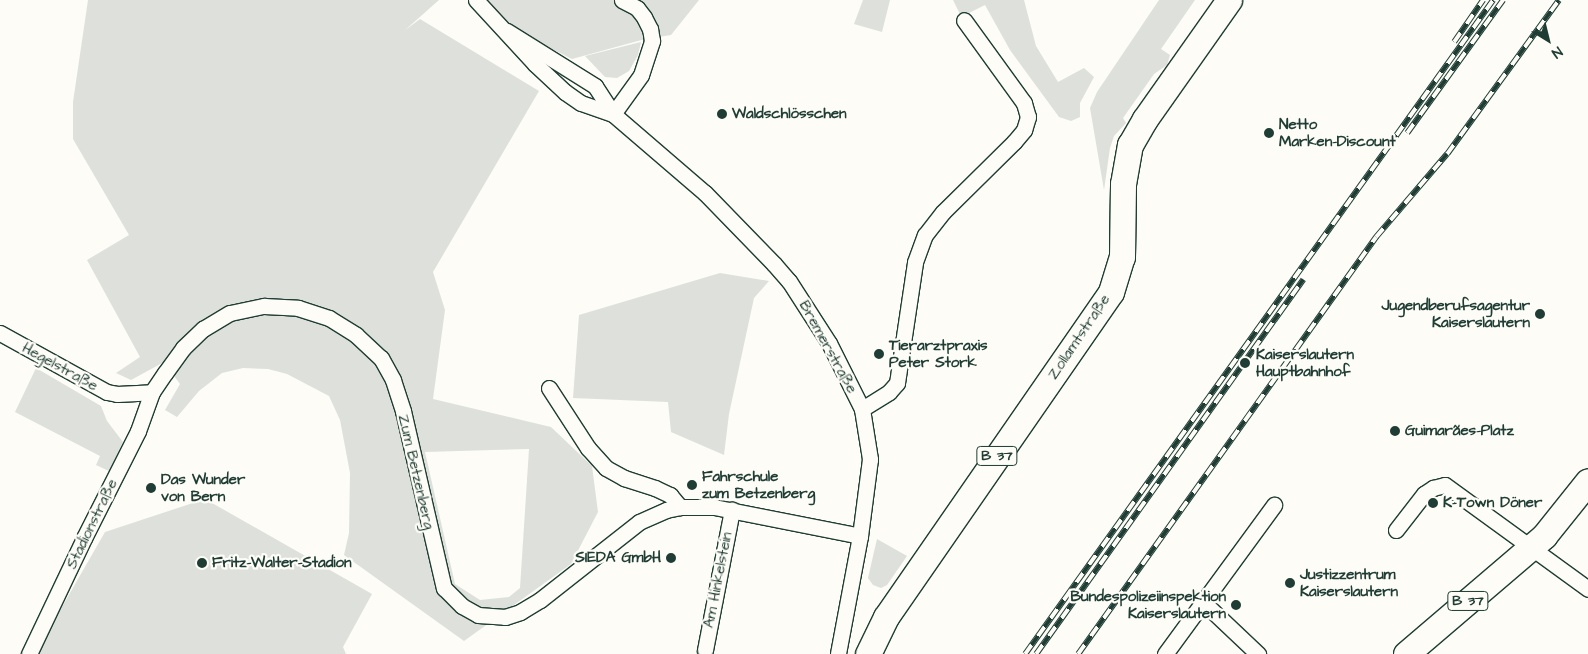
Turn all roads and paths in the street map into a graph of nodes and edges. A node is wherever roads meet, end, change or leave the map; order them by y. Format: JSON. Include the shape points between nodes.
{"nodes":[{"id":1,"x":476,"y":0,"type":"edge"},
{"id":2,"x":622,"y":0,"type":"edge"},
{"id":3,"x":1229,"y":0,"type":"edge"},
{"id":4,"x":964,"y":20,"type":"dead end"},
{"id":5,"x":506,"y":31,"type":"junction"},
{"id":6,"x":613,"y":114,"type":"junction"},
{"id":7,"x":0,"y":333,"type":"edge"},
{"id":8,"x":549,"y":388,"type":"dead end"},
{"id":9,"x":152,"y":392,"type":"junction"},
{"id":10,"x":862,"y":409,"type":"junction"},
{"id":11,"x":1588,"y":481,"type":"edge"},
{"id":12,"x":1274,"y":505,"type":"dead end"},
{"id":13,"x":680,"y":507,"type":"junction"},
{"id":14,"x":732,"y":510,"type":"junction"},
{"id":15,"x":1396,"y":530,"type":"dead end"},
{"id":16,"x":860,"y":536,"type":"junction"},
{"id":17,"x":1531,"y":548,"type":"junction"},
{"id":18,"x":1588,"y":589,"type":"edge"},
{"id":19,"x":1203,"y":602,"type":"junction"},
{"id":20,"x":704,"y":650,"type":"dead end"},
{"id":21,"x":1416,"y":651,"type":"edge"},
{"id":22,"x":29,"y":654,"type":"edge"},
{"id":23,"x":838,"y":654,"type":"edge"},
{"id":24,"x":868,"y":654,"type":"edge"},
{"id":25,"x":1165,"y":654,"type":"edge"},
{"id":26,"x":1258,"y":654,"type":"edge"}],
"edges":[{"from":1,"to":5,"type":"street","name":"Bremerstraße"},
{"from":2,"to":6,"type":"street","via":[[644,17],[652,41],[641,75]]},
{"from":3,"to":24,"type":"main road","name":"Zollamtstraße","number":"B 37","via":[[1130,145],[1122,184],[1122,257],[1111,292],[886,617]]},
{"from":4,"to":10,"type":"street","via":[[1024,103],[1028,117],[1024,130],[1014,142],[943,212],[925,235],[915,262],[897,382],[889,392]]},
{"from":5,"to":6,"type":"street","name":"Bremerstraße","via":[[594,86]]},
{"from":5,"to":6,"type":"street","name":"Bremerstraße","via":[[565,92],[581,103]]},
{"from":6,"to":10,"type":"street","name":"Bremerstraße","via":[[705,193],[789,281],[817,322]]},
{"from":7,"to":9,"type":"street","name":"Hegelstraße","via":[[107,392]]},
{"from":8,"to":13,"type":"street","via":[[588,448],[606,468],[670,495]]},
{"from":9,"to":13,"type":"street","name":"Zum Betzenberg","via":[[182,348],[203,329],[230,313],[264,306],[298,308],[330,318],[356,335],[380,358],[393,380],[444,588],[462,606],[478,615],[505,617],[520,612],[639,522]]},
{"from":9,"to":22,"type":"street","name":"Stadionstraße","via":[[138,431]]},
{"from":10,"to":16,"type":"street","name":"Bremerstraße","via":[[870,459]]},
{"from":11,"to":17,"type":"main road","number":"B 37"},
{"from":12,"to":19,"type":"street"},
{"from":13,"to":14,"type":"street","name":"Zum Betzenberg"},
{"from":14,"to":16,"type":"street","name":"Zum Betzenberg"},
{"from":14,"to":20,"type":"street","name":"Am Hinkelstein"},
{"from":15,"to":17,"type":"street","via":[[1424,494],[1445,485]]},
{"from":16,"to":23,"type":"street","name":"Bremerstraße"},
{"from":17,"to":18,"type":"street"},
{"from":17,"to":21,"type":"main road","number":"B 37"},
{"from":19,"to":25,"type":"street"},
{"from":19,"to":26,"type":"street"}]}
